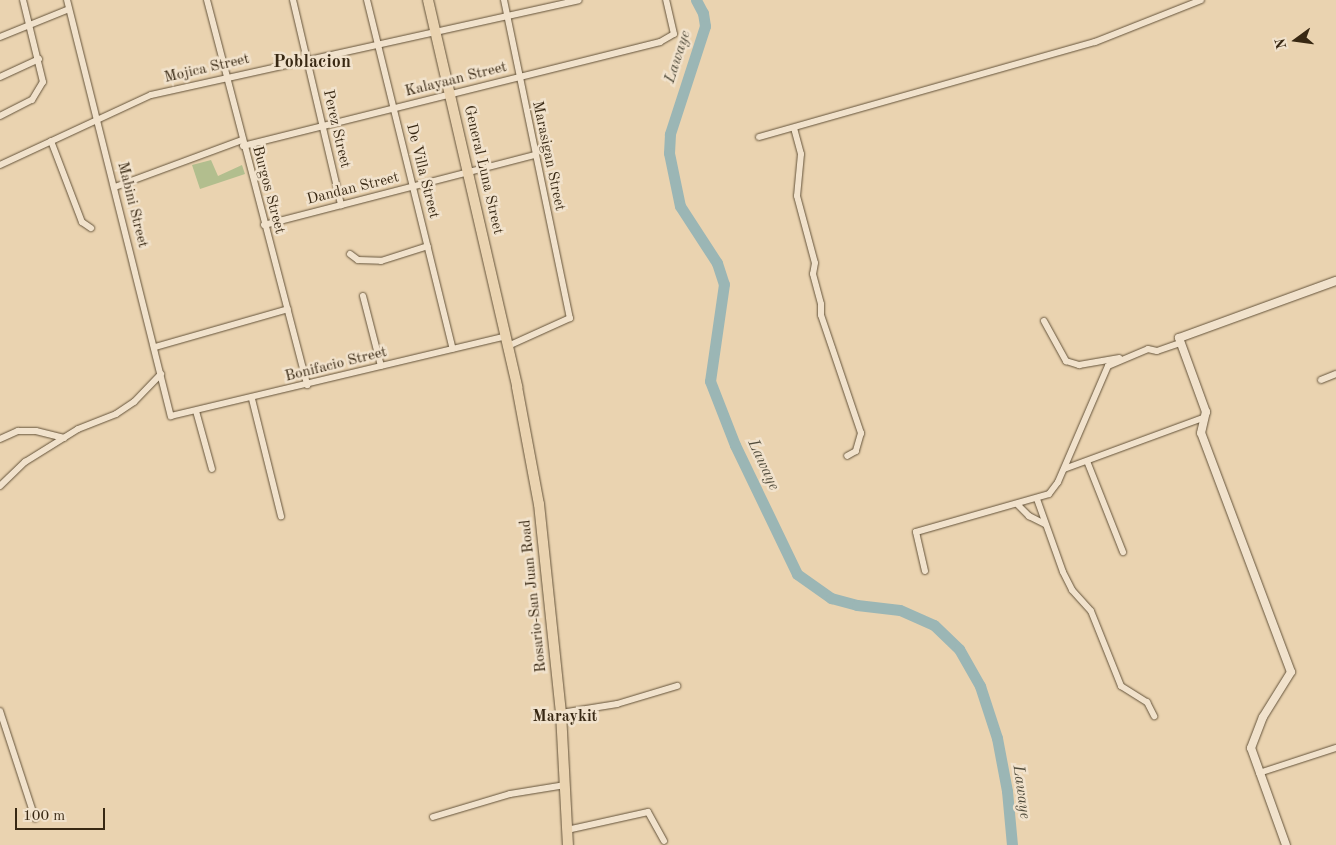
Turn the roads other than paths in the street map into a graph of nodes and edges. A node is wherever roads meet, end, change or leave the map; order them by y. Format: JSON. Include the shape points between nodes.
{"nodes":[{"id":1,"x":22,"y":0,"type":"edge"},
{"id":2,"x":67,"y":0,"type":"edge"},
{"id":3,"x":207,"y":0,"type":"edge"},
{"id":4,"x":293,"y":0,"type":"edge"},
{"id":5,"x":367,"y":0,"type":"edge"},
{"id":6,"x":428,"y":0,"type":"edge"},
{"id":7,"x":504,"y":0,"type":"edge"},
{"id":8,"x":579,"y":0,"type":"edge"},
{"id":9,"x":666,"y":0,"type":"edge"},
{"id":10,"x":1201,"y":0,"type":"edge"},
{"id":11,"x":69,"y":9,"type":"junction"},
{"id":12,"x":507,"y":14,"type":"junction"},
{"id":13,"x":30,"y":24,"type":"junction"},
{"id":14,"x":435,"y":30,"type":"junction"},
{"id":15,"x":0,"y":37,"type":"edge"},
{"id":16,"x":377,"y":43,"type":"junction"},
{"id":17,"x":307,"y":58,"type":"junction"},
{"id":18,"x":38,"y":59,"type":"junction"},
{"id":19,"x":0,"y":77,"type":"edge"},
{"id":20,"x":226,"y":77,"type":"junction"},
{"id":21,"x":520,"y":77,"type":"junction"},
{"id":22,"x":450,"y":95,"type":"junction"},
{"id":23,"x":393,"y":109,"type":"junction"},
{"id":24,"x":0,"y":116,"type":"edge"},
{"id":25,"x":97,"y":120,"type":"junction"},
{"id":26,"x":323,"y":127,"type":"junction"},
{"id":27,"x":794,"y":128,"type":"junction"},
{"id":28,"x":759,"y":137,"type":"dead end"},
{"id":29,"x":51,"y":141,"type":"junction"},
{"id":30,"x":243,"y":143,"type":"junction"},
{"id":31,"x":535,"y":155,"type":"junction"},
{"id":32,"x":0,"y":165,"type":"edge"},
{"id":33,"x":468,"y":172,"type":"junction"},
{"id":34,"x":115,"y":187,"type":"junction"},
{"id":35,"x":414,"y":187,"type":"junction"},
{"id":36,"x":341,"y":206,"type":"junction"},
{"id":37,"x":264,"y":225,"type":"junction"},
{"id":38,"x":91,"y":228,"type":"dead end"},
{"id":39,"x":428,"y":246,"type":"junction"},
{"id":40,"x":350,"y":254,"type":"dead end"},
{"id":41,"x":1336,"y":281,"type":"edge"},
{"id":42,"x":363,"y":296,"type":"dead end"},
{"id":43,"x":288,"y":310,"type":"junction"},
{"id":44,"x":570,"y":318,"type":"joint"},
{"id":45,"x":1044,"y":321,"type":"dead end"},
{"id":46,"x":507,"y":341,"type":"junction"},
{"id":47,"x":1180,"y":342,"type":"junction"},
{"id":48,"x":155,"y":347,"type":"junction"},
{"id":49,"x":453,"y":349,"type":"junction"},
{"id":50,"x":1123,"y":358,"type":"junction"},
{"id":51,"x":381,"y":366,"type":"junction"},
{"id":52,"x":161,"y":374,"type":"junction"},
{"id":53,"x":1336,"y":374,"type":"edge"},
{"id":54,"x":1321,"y":380,"type":"dead end"},
{"id":55,"x":306,"y":385,"type":"junction"},
{"id":56,"x":252,"y":399,"type":"junction"},
{"id":57,"x":196,"y":411,"type":"junction"},
{"id":58,"x":171,"y":416,"type":"joint"},
{"id":59,"x":1205,"y":417,"type":"junction"},
{"id":60,"x":64,"y":438,"type":"junction"},
{"id":61,"x":0,"y":439,"type":"edge"},
{"id":62,"x":847,"y":456,"type":"dead end"},
{"id":63,"x":1087,"y":461,"type":"junction"},
{"id":64,"x":1064,"y":469,"type":"junction"},
{"id":65,"x":212,"y":470,"type":"dead end"},
{"id":66,"x":0,"y":486,"type":"edge"},
{"id":67,"x":1037,"y":499,"type":"junction"},
{"id":68,"x":1018,"y":505,"type":"junction"},
{"id":69,"x":282,"y":516,"type":"dead end"},
{"id":70,"x":1045,"y":524,"type":"junction"},
{"id":71,"x":1123,"y":552,"type":"dead end"},
{"id":72,"x":925,"y":571,"type":"dead end"},
{"id":73,"x":677,"y":686,"type":"dead end"},
{"id":74,"x":0,"y":711,"type":"edge"},
{"id":75,"x":561,"y":713,"type":"junction"},
{"id":76,"x":1154,"y":716,"type":"dead end"},
{"id":77,"x":1336,"y":748,"type":"edge"},
{"id":78,"x":1259,"y":773,"type":"junction"},
{"id":79,"x":565,"y":785,"type":"junction"},
{"id":80,"x":433,"y":817,"type":"dead end"},
{"id":81,"x":35,"y":818,"type":"dead end"},
{"id":82,"x":567,"y":830,"type":"junction"},
{"id":83,"x":664,"y":841,"type":"dead end"},
{"id":84,"x":568,"y":845,"type":"edge"},
{"id":85,"x":1286,"y":845,"type":"edge"}],
"edges":[{"from":1,"to":13,"type":"street"},
{"from":2,"to":11,"type":"street","name":"Mabini Street"},
{"from":3,"to":20,"type":"street","name":"Burgos Street"},
{"from":4,"to":17,"type":"street","name":"Perez Street"},
{"from":5,"to":16,"type":"street","name":"De Villa Street"},
{"from":6,"to":14,"type":"main road","name":"General Luna Street"},
{"from":7,"to":12,"type":"street","name":"Marasigan Street"},
{"from":8,"to":12,"type":"street","name":"Mojica Street"},
{"from":9,"to":21,"type":"street","name":"Kalayaan Street","via":[[674,34],[660,42]]},
{"from":10,"to":27,"type":"street","via":[[1095,42]]},
{"from":11,"to":13,"type":"street"},
{"from":11,"to":25,"type":"street","name":"Mabini Street"},
{"from":12,"to":14,"type":"street","name":"Mojica Street"},
{"from":12,"to":21,"type":"street","name":"Marasigan Street"},
{"from":13,"to":15,"type":"street"},
{"from":13,"to":18,"type":"street"},
{"from":14,"to":16,"type":"street","name":"Mojica Street"},
{"from":14,"to":22,"type":"main road","name":"General Luna Street"},
{"from":16,"to":17,"type":"street","name":"Mojica Street"},
{"from":16,"to":23,"type":"street","name":"De Villa Street"},
{"from":17,"to":20,"type":"street","name":"Mojica Street"},
{"from":17,"to":26,"type":"street","name":"Perez Street"},
{"from":18,"to":19,"type":"street"},
{"from":18,"to":24,"type":"street","via":[[43,82],[40,92],[32,100]]},
{"from":20,"to":25,"type":"street","name":"Mojica Street","via":[[151,95]]},
{"from":20,"to":30,"type":"street","name":"Burgos Street"},
{"from":21,"to":22,"type":"street","name":"Kalayaan Street"},
{"from":21,"to":31,"type":"street","name":"Marasigan Street"},
{"from":22,"to":23,"type":"street","name":"Kalayaan Street"},
{"from":22,"to":33,"type":"main road","name":"General Luna Street"},
{"from":23,"to":26,"type":"street","name":"Kalayaan Street"},
{"from":23,"to":35,"type":"street","name":"De Villa Street"},
{"from":25,"to":29,"type":"street","name":"Mojica Street"},
{"from":25,"to":34,"type":"street","name":"Mabini Street"},
{"from":26,"to":30,"type":"street","name":"Kalayaan Street"},
{"from":26,"to":36,"type":"street","name":"Perez Street"},
{"from":27,"to":28,"type":"street"},
{"from":27,"to":62,"type":"street","via":[[801,154],[797,196],[815,263],[813,274],[822,304],[821,315],[860,433],[856,451]]},
{"from":29,"to":32,"type":"street","name":"Mojica Street"},
{"from":29,"to":38,"type":"street","via":[[82,222]]},
{"from":30,"to":34,"type":"street","name":"Kalayaan Street"},
{"from":30,"to":37,"type":"street","name":"Burgos Street"},
{"from":31,"to":33,"type":"street","name":"Dandan Street"},
{"from":31,"to":44,"type":"street","name":"Marasigan Street"},
{"from":33,"to":35,"type":"street","name":"Dandan Street"},
{"from":33,"to":46,"type":"main road","name":"General Luna Street"},
{"from":34,"to":48,"type":"street","name":"Mabini Street"},
{"from":35,"to":36,"type":"street","name":"Dandan Street"},
{"from":35,"to":39,"type":"street","name":"De Villa Street"},
{"from":36,"to":37,"type":"street","name":"Dandan Street"},
{"from":37,"to":43,"type":"street","name":"Burgos Street"},
{"from":39,"to":40,"type":"street","via":[[381,261],[358,260]]},
{"from":39,"to":49,"type":"street","name":"De Villa Street"},
{"from":41,"to":47,"type":"street","via":[[1189,333],[1179,338]]},
{"from":42,"to":51,"type":"street"},
{"from":43,"to":48,"type":"street"},
{"from":43,"to":55,"type":"street","name":"Burgos Street"},
{"from":44,"to":46,"type":"street","name":"Bonifacio Street"},
{"from":45,"to":50,"type":"street","via":[[1066,361],[1079,365]]},
{"from":46,"to":49,"type":"street","name":"Bonifacio Street"},
{"from":46,"to":75,"type":"main road","name":"Rosario-San Juan Road","via":[[543,529]]},
{"from":47,"to":50,"type":"street"},
{"from":47,"to":59,"type":"street","via":[[1201,394]]},
{"from":48,"to":52,"type":"street","name":"Mabini Street"},
{"from":49,"to":51,"type":"street","name":"Bonifacio Street"},
{"from":50,"to":64,"type":"street","via":[[1108,366]]},
{"from":51,"to":55,"type":"street","name":"Bonifacio Street"},
{"from":52,"to":58,"type":"street","name":"Mabini Street"},
{"from":52,"to":60,"type":"street","via":[[134,402]]},
{"from":53,"to":54,"type":"street"},
{"from":55,"to":56,"type":"street","name":"Bonifacio Street"},
{"from":56,"to":57,"type":"street","name":"Bonifacio Street"},
{"from":56,"to":69,"type":"street"},
{"from":57,"to":58,"type":"street","name":"Bonifacio Street"},
{"from":57,"to":65,"type":"street"},
{"from":59,"to":63,"type":"street"},
{"from":59,"to":78,"type":"street","via":[[1200,433],[1291,672],[1263,718],[1250,748]]},
{"from":60,"to":61,"type":"street","via":[[36,431],[18,432]]},
{"from":60,"to":66,"type":"street","via":[[25,462]]},
{"from":63,"to":64,"type":"street"},
{"from":63,"to":71,"type":"street"},
{"from":64,"to":67,"type":"street","via":[[1049,494]]},
{"from":67,"to":68,"type":"street"},
{"from":67,"to":70,"type":"street"},
{"from":68,"to":70,"type":"street"},
{"from":68,"to":72,"type":"street","via":[[916,532]]},
{"from":70,"to":76,"type":"street","via":[[1072,590],[1092,611],[1122,686],[1147,702]]},
{"from":73,"to":75,"type":"street","via":[[617,704]]},
{"from":74,"to":81,"type":"street"},
{"from":75,"to":79,"type":"main road","name":"Rosario-San Juan Road"},
{"from":77,"to":78,"type":"street"},
{"from":78,"to":85,"type":"street"},
{"from":79,"to":80,"type":"street","via":[[510,794]]},
{"from":79,"to":82,"type":"main road","name":"Rosario-San Juan Road"},
{"from":82,"to":83,"type":"street","via":[[648,812]]},
{"from":82,"to":84,"type":"main road","name":"Rosario-San Juan Road"}]}
